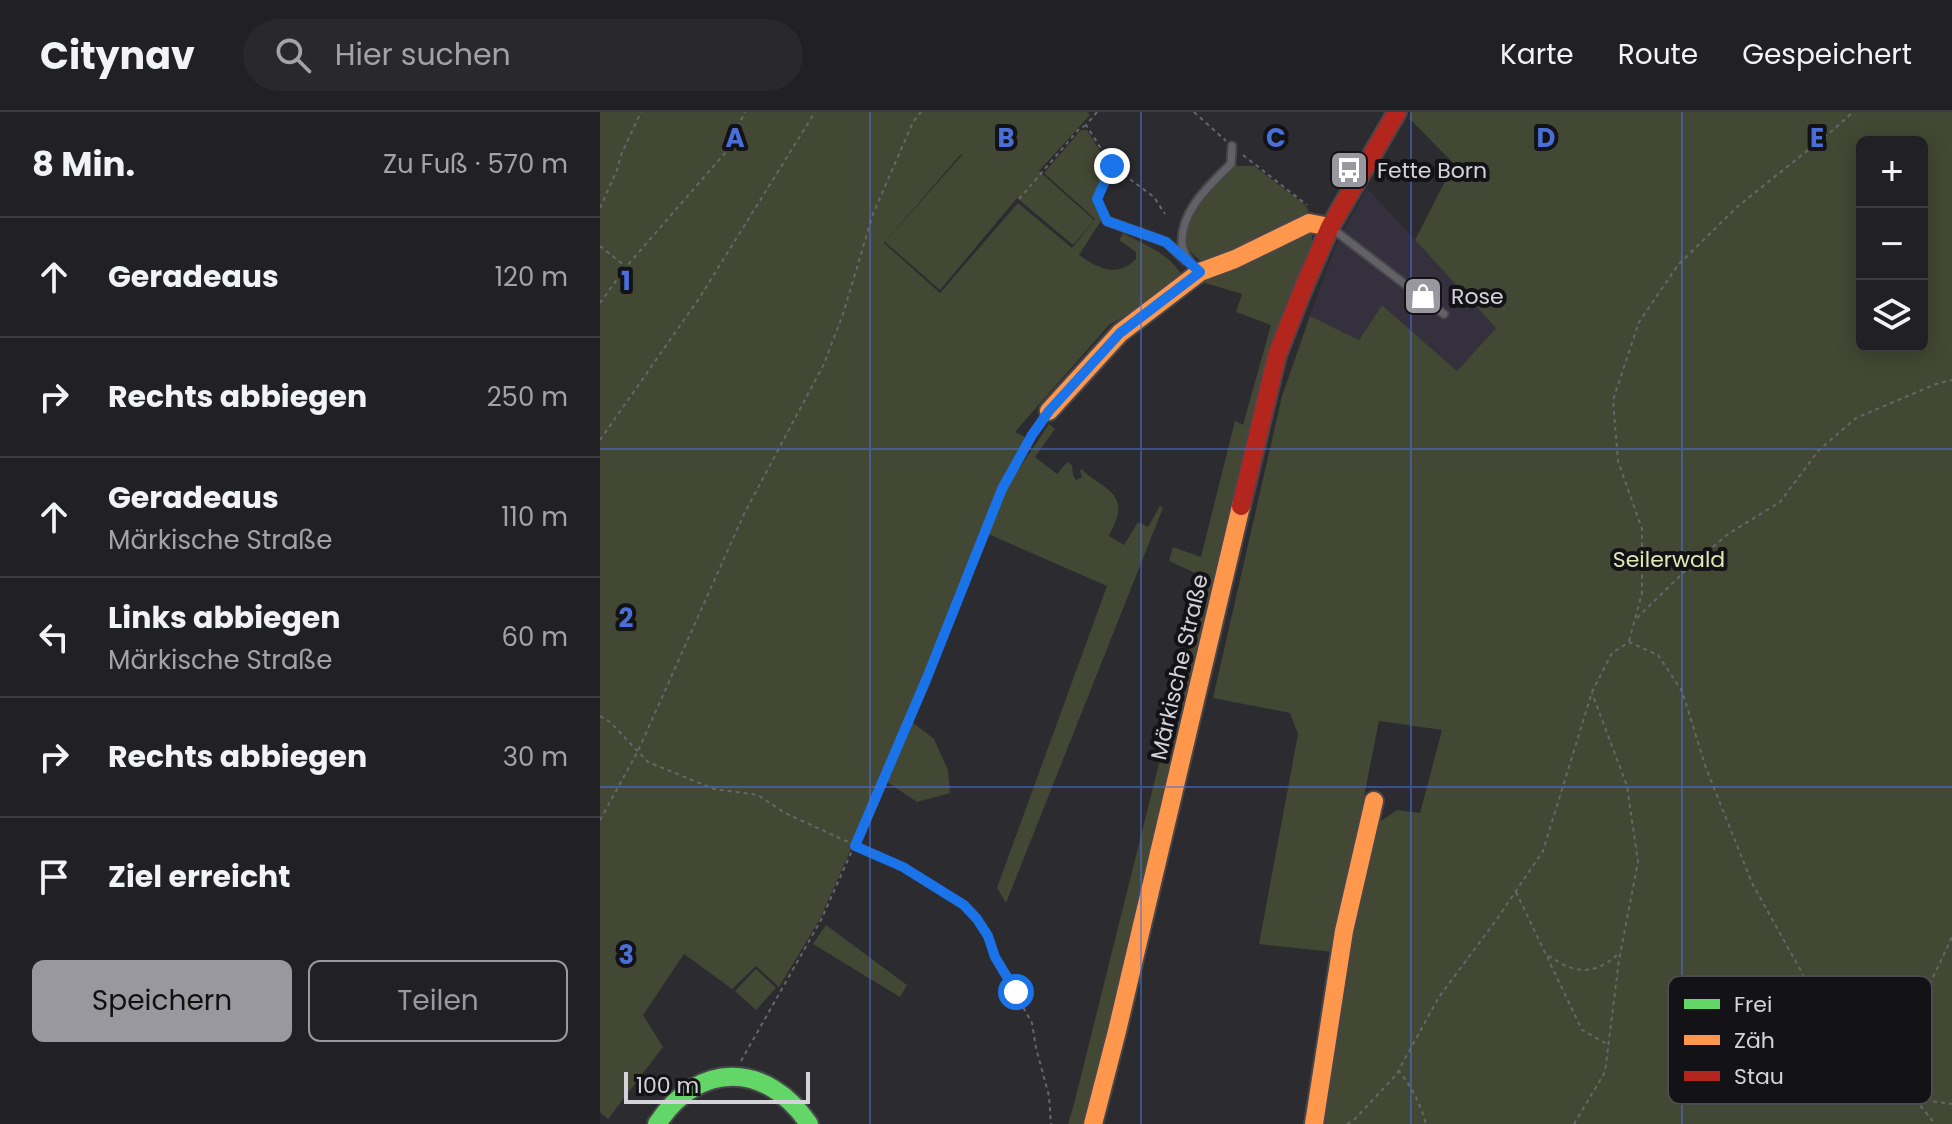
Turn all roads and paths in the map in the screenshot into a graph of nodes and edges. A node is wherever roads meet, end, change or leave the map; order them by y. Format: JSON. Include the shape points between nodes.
{"nodes":[{"id":1,"x":641,"y":112,"type":"edge"},
{"id":2,"x":745,"y":112,"type":"edge"},
{"id":3,"x":815,"y":112,"type":"edge"},
{"id":4,"x":921,"y":112,"type":"edge"},
{"id":5,"x":1097,"y":112,"type":"edge"},
{"id":6,"x":1194,"y":112,"type":"edge"},
{"id":7,"x":1202,"y":112,"type":"edge"},
{"id":8,"x":1397,"y":112,"type":"edge"},
{"id":9,"x":1853,"y":112,"type":"edge"},
{"id":10,"x":1205,"y":122,"type":"junction"},
{"id":11,"x":1086,"y":125,"type":"junction"},
{"id":12,"x":1232,"y":146,"type":"junction"},
{"id":13,"x":1112,"y":166,"type":"junction"},
{"id":14,"x":1019,"y":199,"type":"dead end"},
{"id":15,"x":600,"y":208,"type":"edge"},
{"id":16,"x":1311,"y":209,"type":"dead end"},
{"id":17,"x":1165,"y":214,"type":"dead end"},
{"id":18,"x":1107,"y":221,"type":"joint"},
{"id":19,"x":1330,"y":227,"type":"junction"},
{"id":20,"x":600,"y":246,"type":"edge"},
{"id":21,"x":626,"y":267,"type":"junction"},
{"id":22,"x":1196,"y":269,"type":"junction"},
{"id":23,"x":600,"y":303,"type":"edge"},
{"id":24,"x":1444,"y":314,"type":"dead end"},
{"id":25,"x":1952,"y":380,"type":"edge"},
{"id":26,"x":1049,"y":411,"type":"joint"},
{"id":27,"x":600,"y":440,"type":"edge"},
{"id":28,"x":1635,"y":620,"type":"junction"},
{"id":29,"x":1629,"y":642,"type":"junction"},
{"id":30,"x":1592,"y":692,"type":"junction"},
{"id":31,"x":600,"y":716,"type":"edge"},
{"id":32,"x":638,"y":751,"type":"junction"},
{"id":33,"x":1374,"y":801,"type":"dead end"},
{"id":34,"x":600,"y":820,"type":"edge"},
{"id":35,"x":855,"y":846,"type":"junction"},
{"id":36,"x":1515,"y":891,"type":"junction"},
{"id":37,"x":1952,"y":937,"type":"edge"},
{"id":38,"x":1621,"y":951,"type":"junction"},
{"id":39,"x":1546,"y":956,"type":"junction"},
{"id":40,"x":1804,"y":976,"type":"edge"},
{"id":41,"x":1932,"y":979,"type":"edge"},
{"id":42,"x":1608,"y":1044,"type":"junction"},
{"id":43,"x":1398,"y":1070,"type":"junction"},
{"id":44,"x":732,"y":1076,"type":"junction"},
{"id":45,"x":1932,"y":1101,"type":"edge"},
{"id":46,"x":1919,"y":1104,"type":"edge"},
{"id":47,"x":1952,"y":1104,"type":"edge"},
{"id":48,"x":657,"y":1124,"type":"edge"},
{"id":49,"x":808,"y":1124,"type":"edge"},
{"id":50,"x":1051,"y":1124,"type":"edge"},
{"id":51,"x":1093,"y":1124,"type":"edge"},
{"id":52,"x":1314,"y":1124,"type":"edge"},
{"id":53,"x":1347,"y":1124,"type":"edge"},
{"id":54,"x":1426,"y":1124,"type":"edge"},
{"id":55,"x":1574,"y":1124,"type":"edge"},
{"id":56,"x":1935,"y":1124,"type":"edge"}],
"edges":[{"from":1,"to":15,"type":"path"},
{"from":2,"to":21,"type":"path","via":[[725,153]]},
{"from":3,"to":27,"type":"path","via":[[700,297]]},
{"from":4,"to":32,"type":"path","via":[[873,214],[824,364],[744,514]]},
{"from":5,"to":11,"type":"path"},
{"from":6,"to":10,"type":"path"},
{"from":7,"to":10,"type":"path"},
{"from":8,"to":19,"type":"main road","name":"Märkische Straße"},
{"from":9,"to":28,"type":"path","via":[[1678,265],[1639,322],[1613,400],[1618,461],[1642,529],[1642,593]]},
{"from":10,"to":12,"type":"path"},
{"from":11,"to":13,"type":"path"},
{"from":11,"to":14,"type":"path"},
{"from":12,"to":16,"type":"path"},
{"from":12,"to":22,"type":"lane","via":[[1231,164],[1185,221],[1182,245]]},
{"from":13,"to":17,"type":"path","via":[[1154,197]]},
{"from":13,"to":18,"type":"path","via":[[1097,199]]},
{"from":18,"to":22,"type":"lane","via":[[1166,242]]},
{"from":19,"to":22,"type":"main road","via":[[1309,223],[1235,259]]},
{"from":19,"to":24,"type":"lane"},
{"from":19,"to":51,"type":"main road","name":"Märkische Straße","via":[[1277,355]]},
{"from":20,"to":21,"type":"path"},
{"from":21,"to":23,"type":"path"},
{"from":22,"to":26,"type":"main road","via":[[1120,333]]},
{"from":25,"to":28,"type":"path","via":[[1856,418],[1819,450],[1780,502],[1728,534]]},
{"from":26,"to":35,"type":"path","via":[[1002,489]]},
{"from":28,"to":29,"type":"path"},
{"from":29,"to":30,"type":"path","via":[[1612,653]]},
{"from":29,"to":40,"type":"path","via":[[1658,655],[1682,691],[1752,883]]},
{"from":30,"to":36,"type":"path","via":[[1543,851]]},
{"from":30,"to":38,"type":"path","via":[[1627,786],[1638,862]]},
{"from":31,"to":32,"type":"path"},
{"from":32,"to":34,"type":"path"},
{"from":32,"to":35,"type":"path","via":[[648,762],[714,789],[758,795]]},
{"from":33,"to":52,"type":"main road","via":[[1344,931]]},
{"from":35,"to":44,"type":"path","via":[[821,920]]},
{"from":35,"to":50,"type":"path","via":[[903,867],[977,919],[1032,1023]]},
{"from":36,"to":39,"type":"path"},
{"from":36,"to":43,"type":"path","via":[[1439,997]]},
{"from":37,"to":41,"type":"path"},
{"from":38,"to":39,"type":"path","via":[[1608,964],[1590,970]]},
{"from":38,"to":42,"type":"path"},
{"from":39,"to":42,"type":"path","via":[[1582,1030]]},
{"from":42,"to":55,"type":"path","via":[[1605,1072]]},
{"from":43,"to":53,"type":"path"},
{"from":43,"to":54,"type":"path","via":[[1420,1101]]},
{"from":44,"to":48,"type":"main road","via":[[693,1087]]},
{"from":44,"to":49,"type":"main road","via":[[781,1092]]},
{"from":45,"to":47,"type":"path"},
{"from":46,"to":56,"type":"path"}]}
